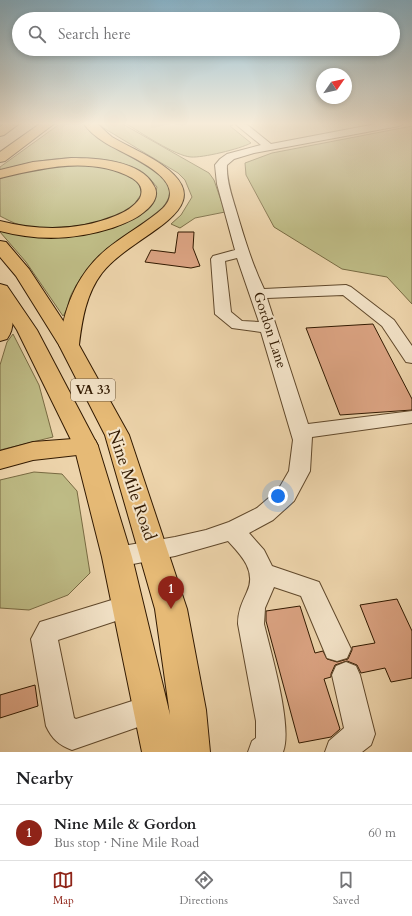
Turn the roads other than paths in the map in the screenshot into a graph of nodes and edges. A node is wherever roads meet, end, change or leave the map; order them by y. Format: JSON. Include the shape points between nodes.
{"nodes":[{"id":1,"x":141,"y":158,"type":"edge"},
{"id":2,"x":229,"y":158,"type":"edge"},
{"id":3,"x":0,"y":174,"type":"edge"},
{"id":4,"x":0,"y":226,"type":"edge"},
{"id":5,"x":0,"y":246,"type":"edge"},
{"id":6,"x":243,"y":252,"type":"junction"},
{"id":7,"x":0,"y":290,"type":"edge"},
{"id":8,"x":258,"y":294,"type":"junction"},
{"id":9,"x":0,"y":306,"type":"edge"},
{"id":10,"x":269,"y":328,"type":"junction"},
{"id":11,"x":0,"y":335,"type":"edge"},
{"id":12,"x":70,"y":345,"type":"junction"},
{"id":13,"x":412,"y":358,"type":"edge"},
{"id":14,"x":412,"y":418,"type":"edge"},
{"id":15,"x":301,"y":432,"type":"junction"},
{"id":16,"x":86,"y":446,"type":"junction"},
{"id":17,"x":0,"y":460,"type":"edge"},
{"id":18,"x":232,"y":530,"type":"junction"},
{"id":19,"x":154,"y":550,"type":"junction"},
{"id":20,"x":117,"y":557,"type":"junction"},
{"id":21,"x":263,"y":573,"type":"junction"},
{"id":22,"x":128,"y":606,"type":"junction"},
{"id":23,"x":151,"y":709,"type":"junction"},
{"id":24,"x":161,"y":752,"type":"edge"},
{"id":25,"x":191,"y":752,"type":"edge"},
{"id":26,"x":264,"y":752,"type":"edge"},
{"id":27,"x":340,"y":752,"type":"edge"}],
"edges":[{"from":1,"to":12,"type":"main road","via":[[174,180],[178,192],[173,207],[115,251],[95,270],[83,288],[73,316]]},
{"from":2,"to":6,"type":"street","name":"Gordon Lane","via":[[220,167],[223,187]]},
{"from":3,"to":4,"type":"main road","via":[[50,163],[99,163],[137,175],[145,181],[149,191],[147,199],[137,210],[121,220],[99,227],[43,233]]},
{"from":5,"to":12,"type":"main road","name":"Nine Mile Road","number":"VA 33","via":[[23,273]]},
{"from":6,"to":8,"type":"street","name":"Gordon Lane"},
{"from":6,"to":10,"type":"street","via":[[218,259],[223,314],[238,325]]},
{"from":7,"to":16,"type":"main road","name":"Nine Mile Road","number":"VA 33","via":[[28,330]]},
{"from":8,"to":10,"type":"street","name":"Gordon Lane"},
{"from":8,"to":13,"type":"street","via":[[346,290],[388,323]]},
{"from":9,"to":11,"type":"main road","via":[[3,313]]},
{"from":10,"to":15,"type":"street","name":"Gordon Lane"},
{"from":12,"to":19,"type":"main road","name":"Nine Mile Road","number":"VA 33","via":[[117,434]]},
{"from":14,"to":15,"type":"street"},
{"from":15,"to":18,"type":"street","name":"Gordon Lane","via":[[303,454],[294,485],[280,503],[261,516]]},
{"from":16,"to":17,"type":"main road","via":[[33,451]]},
{"from":16,"to":20,"type":"main road","name":"Nine Mile Road","number":"VA 33"},
{"from":18,"to":19,"type":"street","name":"Gordon Lane"},
{"from":18,"to":21,"type":"street","via":[[257,559]]},
{"from":19,"to":20,"type":"street","name":"Gordon Lane"},
{"from":19,"to":25,"type":"main road","name":"Nine Mile Road","number":"VA 33","via":[[171,609],[188,710]]},
{"from":20,"to":22,"type":"main road","name":"Nine Mile Road","number":"VA 33"},
{"from":21,"to":26,"type":"street","via":[[261,588],[250,609],[271,721],[271,744]]},
{"from":21,"to":27,"type":"street","via":[[310,589],[342,662],[360,734]]},
{"from":22,"to":23,"type":"main road","name":"Nine Mile Road","number":"VA 33"},
{"from":22,"to":23,"type":"street","via":[[49,630],[44,639],[61,726],[72,735]]},
{"from":23,"to":24,"type":"main road","name":"Nine Mile Road","number":"VA 33"}]}
